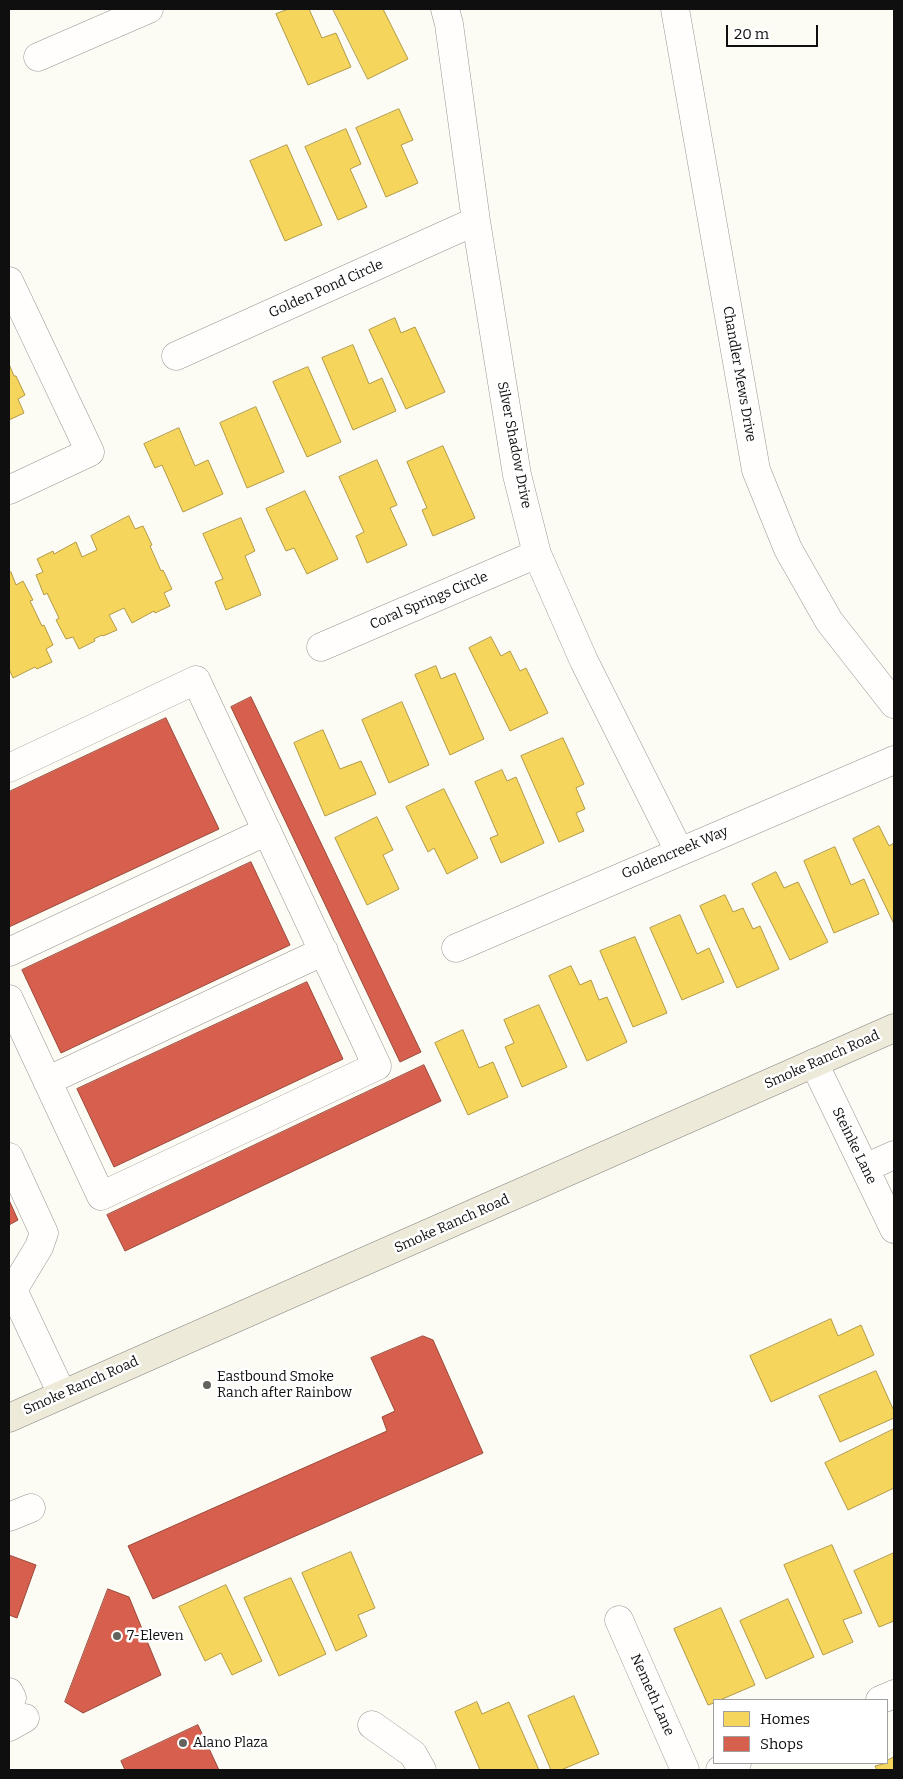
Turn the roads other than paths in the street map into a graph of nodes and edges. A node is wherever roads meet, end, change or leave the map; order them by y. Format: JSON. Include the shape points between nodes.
{"nodes":[{"id":1,"x":149,"y":9,"type":"edge"},
{"id":2,"x":445,"y":9,"type":"edge"},
{"id":3,"x":676,"y":9,"type":"edge"},
{"id":4,"x":38,"y":57,"type":"dead end"},
{"id":5,"x":476,"y":221,"type":"junction"},
{"id":6,"x":9,"y":281,"type":"edge"},
{"id":7,"x":176,"y":356,"type":"dead end"},
{"id":8,"x":9,"y":490,"type":"edge"},
{"id":9,"x":538,"y":554,"type":"junction"},
{"id":10,"x":321,"y":647,"type":"dead end"},
{"id":11,"x":894,"y":704,"type":"edge"},
{"id":12,"x":894,"y":760,"type":"edge"},
{"id":13,"x":9,"y":768,"type":"edge"},
{"id":14,"x":267,"y":831,"type":"junction"},
{"id":15,"x":679,"y":851,"type":"junction"},
{"id":16,"x":456,"y":948,"type":"dead end"},
{"id":17,"x":324,"y":951,"type":"junction"},
{"id":18,"x":9,"y":952,"type":"edge"},
{"id":19,"x":9,"y":1000,"type":"edge"},
{"id":20,"x":894,"y":1028,"type":"edge"},
{"id":21,"x":814,"y":1064,"type":"junction"},
{"id":22,"x":47,"y":1081,"type":"junction"},
{"id":23,"x":894,"y":1155,"type":"edge"},
{"id":24,"x":9,"y":1157,"type":"edge"},
{"id":25,"x":865,"y":1168,"type":"junction"},
{"id":26,"x":894,"y":1229,"type":"edge"},
{"id":27,"x":12,"y":1297,"type":"edge"},
{"id":28,"x":62,"y":1394,"type":"junction"},
{"id":29,"x":9,"y":1418,"type":"edge"},
{"id":30,"x":619,"y":1620,"type":"dead end"},
{"id":31,"x":894,"y":1694,"type":"edge"},
{"id":32,"x":882,"y":1699,"type":"edge"},
{"id":33,"x":372,"y":1725,"type":"dead end"},
{"id":34,"x":735,"y":1764,"type":"edge"},
{"id":35,"x":422,"y":1770,"type":"edge"},
{"id":36,"x":685,"y":1770,"type":"edge"},
{"id":37,"x":720,"y":1770,"type":"edge"}],
"edges":[{"from":1,"to":4,"type":"street"},
{"from":2,"to":5,"type":"street","name":"Silver Shadow Drive"},
{"from":3,"to":11,"type":"street","name":"Chandler Mews Drive","via":[[756,470],[788,549],[829,621]]},
{"from":5,"to":7,"type":"street","name":"Golden Pond Circle"},
{"from":5,"to":9,"type":"street","name":"Silver Shadow Drive","via":[[517,475]]},
{"from":6,"to":8,"type":"street","via":[[90,452]]},
{"from":9,"to":10,"type":"street","name":"Coral Springs Circle"},
{"from":9,"to":15,"type":"street","name":"Silver Shadow Drive","via":[[584,661]]},
{"from":12,"to":15,"type":"street","name":"Goldencreek Way"},
{"from":13,"to":14,"type":"street","via":[[196,680]]},
{"from":14,"to":17,"type":"street"},
{"from":14,"to":18,"type":"street"},
{"from":15,"to":16,"type":"street","name":"Goldencreek Way"},
{"from":17,"to":22,"type":"street"},
{"from":17,"to":22,"type":"street","via":[[377,1066],[146,1175],[101,1196]]},
{"from":19,"to":22,"type":"street"},
{"from":20,"to":21,"type":"main road","name":"Smoke Ranch Road"},
{"from":21,"to":25,"type":"street","name":"Steinke Lane"},
{"from":21,"to":28,"type":"main road","name":"Smoke Ranch Road"},
{"from":23,"to":25,"type":"street"},
{"from":24,"to":27,"type":"street","via":[[44,1233]]},
{"from":25,"to":26,"type":"street","name":"Steinke Lane"},
{"from":27,"to":28,"type":"street"},
{"from":28,"to":29,"type":"main road","name":"Smoke Ranch Road"},
{"from":30,"to":36,"type":"street","name":"Nemeth Lane"},
{"from":31,"to":32,"type":"street"},
{"from":33,"to":35,"type":"street","via":[[413,1754]]},
{"from":34,"to":37,"type":"street"}]}
